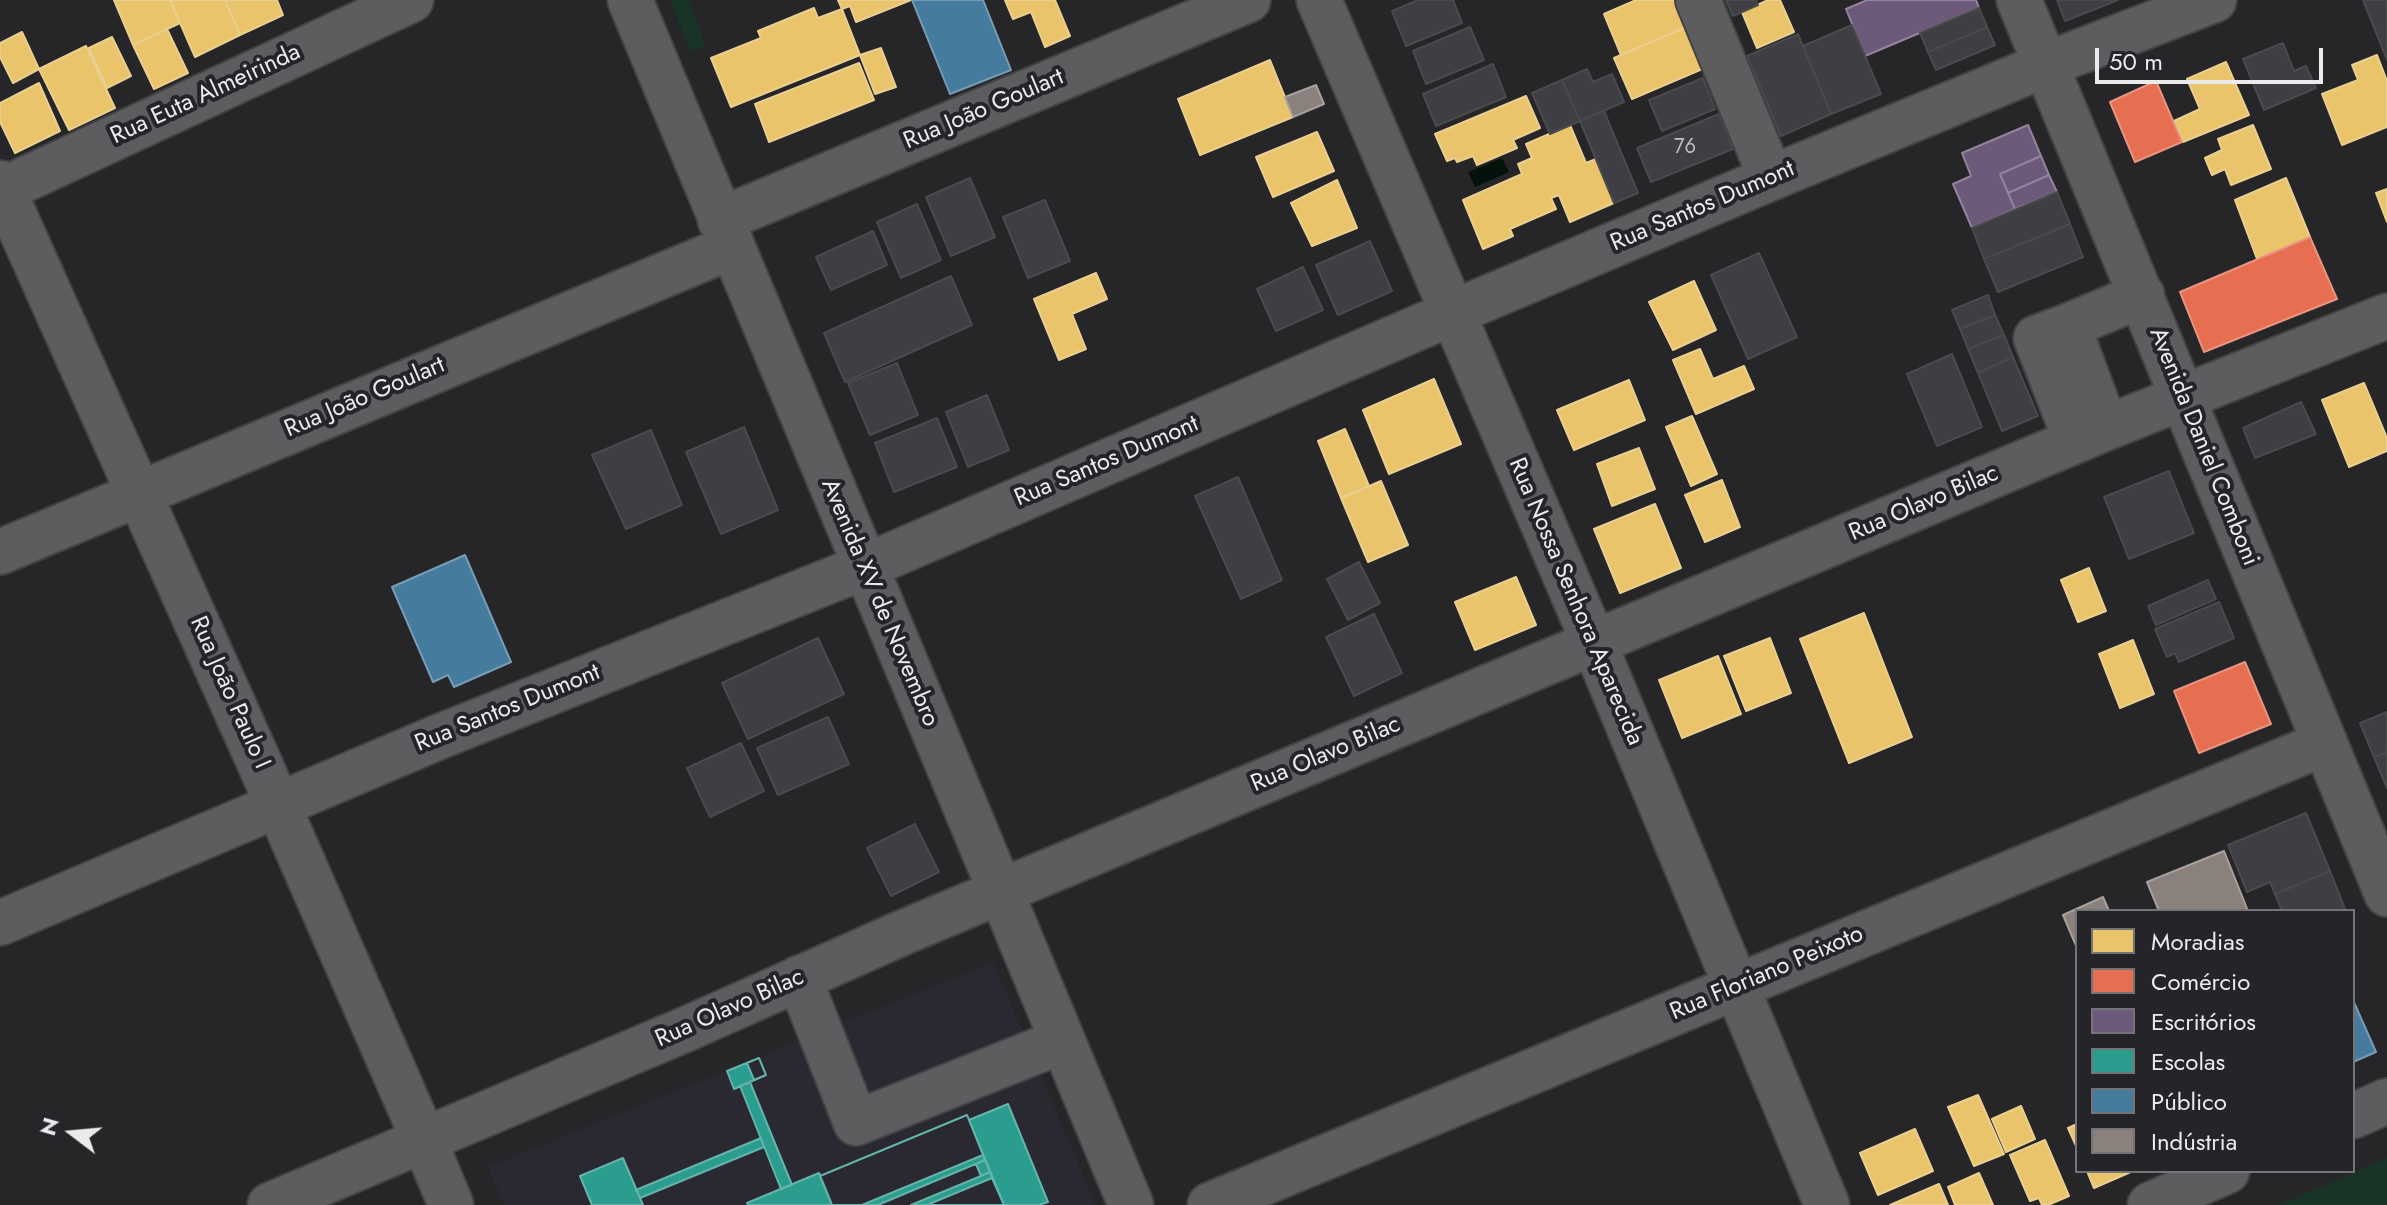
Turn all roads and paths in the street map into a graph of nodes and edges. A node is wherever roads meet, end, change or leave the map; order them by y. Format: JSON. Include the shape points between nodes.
{"nodes":[{"id":1,"x":411,"y":0,"type":"edge"},
{"id":2,"x":630,"y":0,"type":"edge"},
{"id":3,"x":1248,"y":0,"type":"edge"},
{"id":4,"x":1319,"y":0,"type":"edge"},
{"id":5,"x":1698,"y":0,"type":"edge"},
{"id":6,"x":2019,"y":0,"type":"edge"},
{"id":7,"x":2214,"y":0,"type":"edge"},
{"id":8,"x":2045,"y":65,"type":"junction"},
{"id":9,"x":1771,"y":178,"type":"junction"},
{"id":10,"x":1,"y":188,"type":"edge"},
{"id":11,"x":726,"y":233,"type":"junction"},
{"id":12,"x":2142,"y":295,"type":"junction"},
{"id":13,"x":1452,"y":313,"type":"junction"},
{"id":14,"x":2387,"y":316,"type":"edge"},
{"id":15,"x":2081,"y":320,"type":"junction"},
{"id":16,"x":2182,"y":398,"type":"junction"},
{"id":17,"x":2106,"y":428,"type":"junction"},
{"id":18,"x":140,"y":492,"type":"junction"},
{"id":19,"x":0,"y":552,"type":"edge"},
{"id":20,"x":864,"y":567,"type":"junction"},
{"id":21,"x":1594,"y":643,"type":"junction"},
{"id":22,"x":2325,"y":743,"type":"junction"},
{"id":23,"x":278,"y":806,"type":"junction"},
{"id":24,"x":999,"y":892,"type":"junction"},
{"id":25,"x":2387,"y":894,"type":"edge"},
{"id":26,"x":0,"y":923,"type":"edge"},
{"id":27,"x":799,"y":978,"type":"junction"},
{"id":28,"x":1736,"y":987,"type":"junction"},
{"id":29,"x":1062,"y":1041,"type":"junction"},
{"id":30,"x":2387,"y":1101,"type":"edge"},
{"id":31,"x":2355,"y":1115,"type":"edge"},
{"id":32,"x":424,"y":1140,"type":"junction"},
{"id":33,"x":2222,"y":1173,"type":"edge"},
{"id":34,"x":270,"y":1205,"type":"edge"},
{"id":35,"x":451,"y":1205,"type":"edge"},
{"id":36,"x":1131,"y":1205,"type":"edge"},
{"id":37,"x":1210,"y":1205,"type":"edge"},
{"id":38,"x":1827,"y":1205,"type":"edge"},
{"id":39,"x":2150,"y":1205,"type":"edge"}],
"edges":[{"from":1,"to":10,"type":"street","name":"Rua Euta Almeirinda"},
{"from":2,"to":11,"type":"street","name":"Avenida XV de Novembro"},
{"from":3,"to":11,"type":"street","name":"Rua João Goulart"},
{"from":4,"to":13,"type":"street","name":"Rua Nossa Senhora Aparecida"},
{"from":5,"to":9,"type":"street"},
{"from":6,"to":8,"type":"street","name":"Avenida Daniel Comboni"},
{"from":7,"to":8,"type":"street","name":"Rua Santos Dumont"},
{"from":8,"to":9,"type":"street","name":"Rua Santos Dumont"},
{"from":8,"to":12,"type":"street","name":"Avenida Daniel Comboni"},
{"from":9,"to":13,"type":"street","name":"Rua Santos Dumont"},
{"from":10,"to":18,"type":"street","name":"Rua João Paulo I"},
{"from":11,"to":18,"type":"street","name":"Rua João Goulart"},
{"from":11,"to":20,"type":"street","name":"Avenida XV de Novembro"},
{"from":12,"to":15,"type":"street"},
{"from":12,"to":16,"type":"street","name":"Avenida Daniel Comboni"},
{"from":13,"to":20,"type":"street","name":"Rua Santos Dumont"},
{"from":13,"to":21,"type":"street","name":"Rua Nossa Senhora Aparecida"},
{"from":14,"to":16,"type":"street","name":"Rua Olavo Bilac"},
{"from":15,"to":17,"type":"street"},
{"from":15,"to":17,"type":"street","via":[[2036,338]]},
{"from":16,"to":17,"type":"street","name":"Rua Olavo Bilac"},
{"from":16,"to":22,"type":"street","name":"Avenida Daniel Comboni"},
{"from":17,"to":21,"type":"street","name":"Rua Olavo Bilac"},
{"from":18,"to":19,"type":"street","name":"Rua João Goulart"},
{"from":18,"to":23,"type":"street","name":"Rua João Paulo I"},
{"from":20,"to":23,"type":"street","name":"Rua Santos Dumont"},
{"from":20,"to":24,"type":"street","name":"Avenida XV de Novembro"},
{"from":21,"to":24,"type":"street","name":"Rua Olavo Bilac"},
{"from":21,"to":28,"type":"street","name":"Rua Nossa Senhora Aparecida"},
{"from":22,"to":25,"type":"street","name":"Avenida Daniel Comboni"},
{"from":22,"to":28,"type":"street","name":"Rua Floriano Peixoto"},
{"from":23,"to":26,"type":"street","name":"Rua Santos Dumont"},
{"from":23,"to":32,"type":"street","name":"Rua João Paulo I"},
{"from":24,"to":27,"type":"street","name":"Rua Olavo Bilac"},
{"from":24,"to":29,"type":"street","name":"Avenida XV de Novembro"},
{"from":27,"to":29,"type":"street","via":[[856,1123]]},
{"from":27,"to":32,"type":"street","name":"Rua Olavo Bilac"},
{"from":28,"to":37,"type":"street","name":"Rua Floriano Peixoto"},
{"from":28,"to":38,"type":"street","name":"Rua Nossa Senhora Aparecida"},
{"from":29,"to":36,"type":"street","name":"Avenida XV de Novembro"},
{"from":30,"to":31,"type":"street"},
{"from":32,"to":34,"type":"street","name":"Rua Olavo Bilac"},
{"from":32,"to":35,"type":"street","name":"Rua João Paulo I"},
{"from":33,"to":39,"type":"street"}]}
